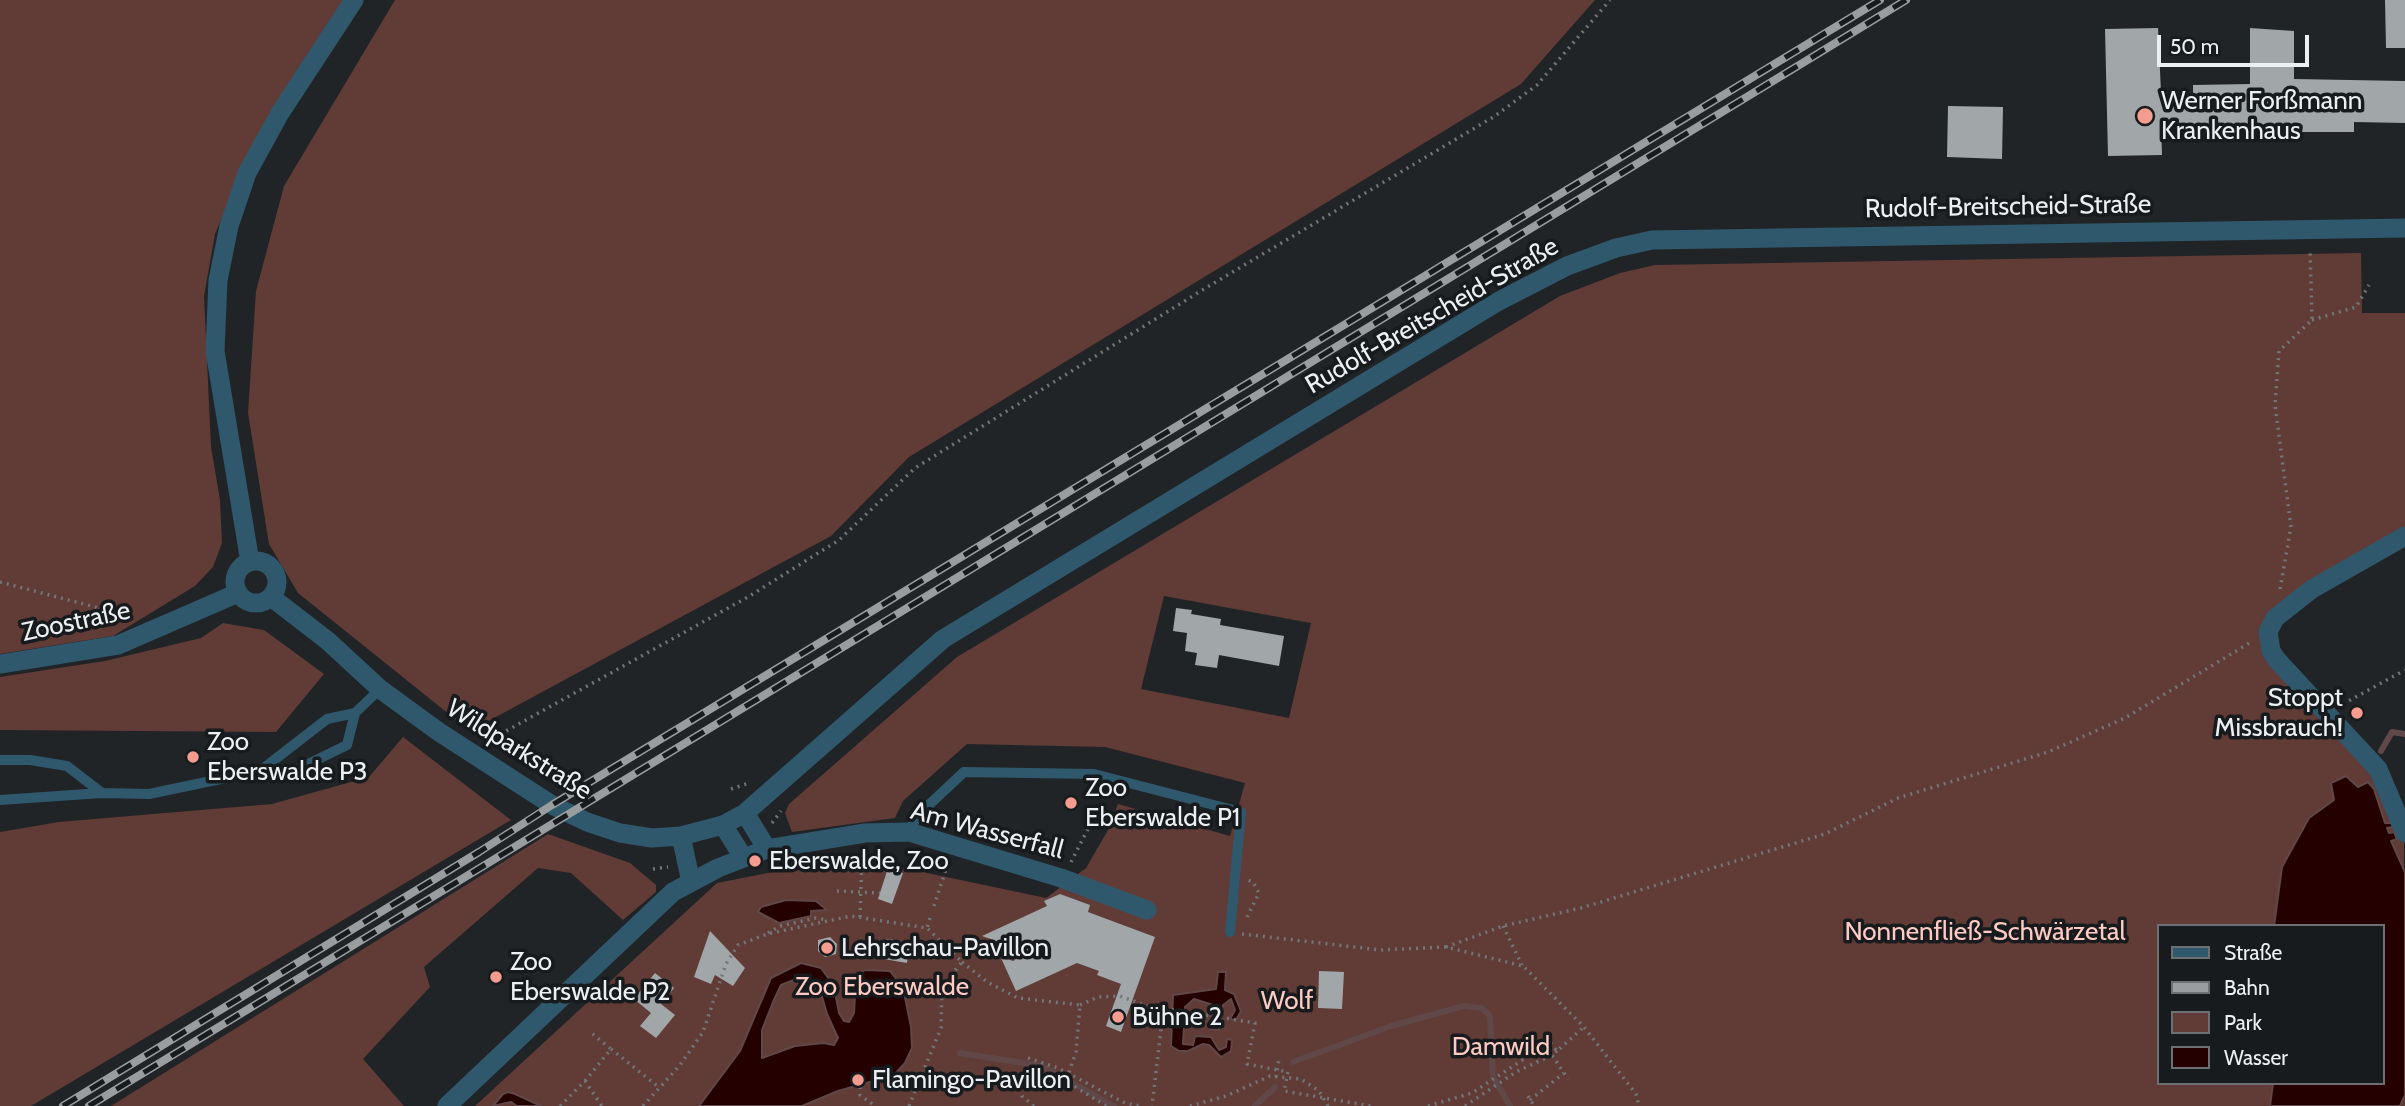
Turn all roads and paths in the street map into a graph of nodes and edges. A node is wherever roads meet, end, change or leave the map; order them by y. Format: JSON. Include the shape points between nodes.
{"nodes":[{"id":1,"x":354,"y":0,"type":"edge"},
{"id":2,"x":1611,"y":0,"type":"edge"},
{"id":3,"x":2405,"y":228,"type":"edge"},
{"id":4,"x":2310,"y":248,"type":"dead end"},
{"id":5,"x":2369,"y":285,"type":"dead end"},
{"id":6,"x":2312,"y":320,"type":"junction"},
{"id":7,"x":2405,"y":537,"type":"edge"},
{"id":8,"x":250,"y":562,"type":"junction"},
{"id":9,"x":0,"y":582,"type":"edge"},
{"id":10,"x":238,"y":593,"type":"junction"},
{"id":11,"x":271,"y":597,"type":"junction"},
{"id":12,"x":135,"y":618,"type":"dead end"},
{"id":13,"x":2271,"y":625,"type":"junction"},
{"id":14,"x":0,"y":664,"type":"edge"},
{"id":15,"x":2405,"y":670,"type":"edge"},
{"id":16,"x":380,"y":689,"type":"junction"},
{"id":17,"x":355,"y":713,"type":"junction"},
{"id":18,"x":2325,"y":713,"type":"junction"},
{"id":19,"x":468,"y":752,"type":"junction"},
{"id":20,"x":0,"y":760,"type":"edge"},
{"id":21,"x":801,"y":764,"type":"joint"},
{"id":22,"x":259,"y":771,"type":"junction"},
{"id":23,"x":102,"y":793,"type":"junction"},
{"id":24,"x":2,"y":802,"type":"edge"},
{"id":25,"x":745,"y":813,"type":"junction"},
{"id":26,"x":723,"y":825,"type":"junction"},
{"id":27,"x":909,"y":832,"type":"junction"},
{"id":28,"x":2405,"y":834,"type":"edge"},
{"id":29,"x":681,"y":836,"type":"junction"},
{"id":30,"x":953,"y":844,"type":"junction"},
{"id":31,"x":862,"y":848,"type":"dead end"},
{"id":32,"x":767,"y":849,"type":"junction"},
{"id":33,"x":743,"y":857,"type":"junction"},
{"id":34,"x":668,"y":867,"type":"dead end"},
{"id":35,"x":653,"y":869,"type":"dead end"},
{"id":36,"x":691,"y":882,"type":"junction"},
{"id":37,"x":837,"y":891,"type":"dead end"},
{"id":38,"x":860,"y":892,"type":"junction"},
{"id":39,"x":880,"y":893,"type":"dead end"},
{"id":40,"x":934,"y":906,"type":"dead end"},
{"id":41,"x":1147,"y":910,"type":"dead end"},
{"id":42,"x":860,"y":917,"type":"junction"},
{"id":43,"x":930,"y":918,"type":"dead end"},
{"id":44,"x":1503,"y":926,"type":"junction"},
{"id":45,"x":927,"y":928,"type":"junction"},
{"id":46,"x":1230,"y":932,"type":"joint"},
{"id":47,"x":1446,"y":947,"type":"junction"},
{"id":48,"x":962,"y":962,"type":"junction"},
{"id":49,"x":1523,"y":966,"type":"junction"},
{"id":50,"x":1080,"y":1005,"type":"junction"},
{"id":51,"x":1152,"y":1006,"type":"junction"},
{"id":52,"x":1584,"y":1027,"type":"junction"},
{"id":53,"x":589,"y":1031,"type":"dead end"},
{"id":54,"x":611,"y":1049,"type":"junction"},
{"id":55,"x":1556,"y":1049,"type":"junction"},
{"id":56,"x":1552,"y":1055,"type":"junction"},
{"id":57,"x":1028,"y":1058,"type":"dead end"},
{"id":58,"x":1279,"y":1059,"type":"dead end"},
{"id":59,"x":1068,"y":1073,"type":"junction"},
{"id":60,"x":1564,"y":1073,"type":"junction"},
{"id":61,"x":1276,"y":1077,"type":"junction"},
{"id":62,"x":1568,"y":1079,"type":"dead end"},
{"id":63,"x":585,"y":1081,"type":"junction"},
{"id":64,"x":1066,"y":1081,"type":"junction"},
{"id":65,"x":860,"y":1087,"type":"dead end"},
{"id":66,"x":660,"y":1088,"type":"junction"},
{"id":67,"x":561,"y":1105,"type":"edge"},
{"id":68,"x":447,"y":1106,"type":"edge"},
{"id":69,"x":602,"y":1106,"type":"edge"},
{"id":70,"x":643,"y":1106,"type":"edge"},
{"id":71,"x":875,"y":1106,"type":"edge"},
{"id":72,"x":909,"y":1106,"type":"edge"},
{"id":73,"x":1034,"y":1106,"type":"edge"},
{"id":74,"x":1106,"y":1106,"type":"edge"},
{"id":75,"x":1140,"y":1106,"type":"edge"},
{"id":76,"x":1152,"y":1106,"type":"edge"},
{"id":77,"x":1190,"y":1106,"type":"edge"},
{"id":78,"x":1328,"y":1106,"type":"edge"},
{"id":79,"x":1371,"y":1106,"type":"edge"},
{"id":80,"x":1428,"y":1106,"type":"edge"},
{"id":81,"x":1465,"y":1106,"type":"edge"},
{"id":82,"x":1534,"y":1106,"type":"edge"},
{"id":83,"x":1639,"y":1106,"type":"edge"}],
"edges":[{"from":1,"to":8,"type":"street","via":[[247,173],[229,226],[218,280],[215,351]]},
{"from":2,"to":19,"type":"path","via":[[1537,85],[1495,116],[915,468],[839,540],[748,597]]},
{"from":3,"to":21,"type":"street","name":"Rudolf-Breitscheid-Straße","via":[[1652,240],[1616,248],[1566,266],[1499,301],[943,639]]},
{"from":4,"to":6,"type":"path"},
{"from":5,"to":6,"type":"path","via":[[2356,307]]},
{"from":6,"to":13,"type":"path","via":[[2279,351],[2275,405],[2291,527]]},
{"from":7,"to":13,"type":"street","via":[[2312,589]]},
{"from":8,"to":10,"type":"street","via":[[236,575]]},
{"from":8,"to":11,"type":"street","via":[[262,562],[275,574]]},
{"from":9,"to":12,"type":"path"},
{"from":10,"to":11,"type":"street","via":[[250,602]]},
{"from":10,"to":14,"type":"street","name":"Zoostraße","via":[[118,645]]},
{"from":11,"to":16,"type":"street","name":"Wildparkstraße"},
{"from":13,"to":18,"type":"street","via":[[2271,651]]},
{"from":13,"to":44,"type":"path","via":[[2125,718],[2048,751],[1898,798],[1825,834],[1581,908]]},
{"from":15,"to":18,"type":"path"},
{"from":16,"to":17,"type":"lane"},
{"from":16,"to":19,"type":"street","name":"Wildparkstraße"},
{"from":17,"to":22,"type":"lane","via":[[327,719]]},
{"from":17,"to":22,"type":"lane","via":[[347,745],[298,768]]},
{"from":18,"to":28,"type":"street","via":[[2378,769]]},
{"from":19,"to":29,"type":"street","name":"Wildparkstraße","via":[[587,822],[652,838]]},
{"from":20,"to":23,"type":"lane","via":[[67,766]]},
{"from":21,"to":25,"type":"street","name":"Wildparkstraße"},
{"from":22,"to":23,"type":"lane","via":[[149,794]]},
{"from":23,"to":24,"type":"lane"},
{"from":25,"to":26,"type":"street","name":"Wildparkstraße"},
{"from":25,"to":32,"type":"street"},
{"from":26,"to":29,"type":"street","name":"Wildparkstraße"},
{"from":26,"to":33,"type":"street"},
{"from":27,"to":30,"type":"street","name":"Am Wasserfall"},
{"from":27,"to":32,"type":"street","name":"Am Wasserfall","via":[[865,833]]},
{"from":27,"to":46,"type":"lane","via":[[917,816],[964,772],[1094,774],[1241,812]]},
{"from":29,"to":36,"type":"street"},
{"from":30,"to":40,"type":"path"},
{"from":30,"to":41,"type":"street","name":"Am Wasserfall"},
{"from":31,"to":38,"type":"path"},
{"from":32,"to":33,"type":"street","name":"Am Wasserfall"},
{"from":33,"to":36,"type":"street","name":"Am Wasserfall"},
{"from":34,"to":35,"type":"path"},
{"from":36,"to":68,"type":"street","name":"Am Wasserfall","via":[[631,930]]},
{"from":37,"to":38,"type":"path"},
{"from":38,"to":39,"type":"path"},
{"from":38,"to":42,"type":"path"},
{"from":42,"to":45,"type":"path"},
{"from":42,"to":66,"type":"path","via":[[828,920],[738,945],[726,964],[703,1032]]},
{"from":43,"to":45,"type":"path"},
{"from":44,"to":47,"type":"path"},
{"from":44,"to":49,"type":"path"},
{"from":45,"to":48,"type":"path"},
{"from":46,"to":47,"type":"path","via":[[1381,950]]},
{"from":47,"to":49,"type":"path"},
{"from":48,"to":50,"type":"path","via":[[1018,998]]},
{"from":48,"to":72,"type":"path","via":[[942,986],[941,1028]]},
{"from":49,"to":52,"type":"path"},
{"from":50,"to":51,"type":"path","via":[[1098,997],[1121,996]]},
{"from":50,"to":59,"type":"path","via":[[1076,1052]]},
{"from":51,"to":76,"type":"path","via":[[1163,1012]]},
{"from":51,"to":79,"type":"path","bridge":true,"via":[[1255,1023],[1247,1064],[1288,1072],[1284,1091]]},
{"from":52,"to":55,"type":"path"},
{"from":52,"to":83,"type":"path","via":[[1636,1094]]},
{"from":53,"to":54,"type":"path"},
{"from":54,"to":63,"type":"path"},
{"from":54,"to":66,"type":"path"},
{"from":55,"to":56,"type":"path"},
{"from":55,"to":80,"type":"path","via":[[1550,1042],[1472,1093]]},
{"from":56,"to":60,"type":"path"},
{"from":56,"to":81,"type":"path"},
{"from":57,"to":59,"type":"path"},
{"from":58,"to":61,"type":"path"},
{"from":59,"to":64,"type":"path"},
{"from":59,"to":75,"type":"path","via":[[1125,1103]]},
{"from":60,"to":62,"type":"path"},
{"from":60,"to":82,"type":"path","via":[[1529,1098]]},
{"from":61,"to":77,"type":"path"},
{"from":61,"to":78,"type":"path","via":[[1301,1079],[1319,1091]]},
{"from":63,"to":67,"type":"path"},
{"from":63,"to":69,"type":"path"},
{"from":64,"to":73,"type":"path","via":[[1028,1072],[1020,1089]]},
{"from":64,"to":74,"type":"path"},
{"from":65,"to":71,"type":"path","via":[[860,1095]]},
{"from":66,"to":70,"type":"path"}]}
